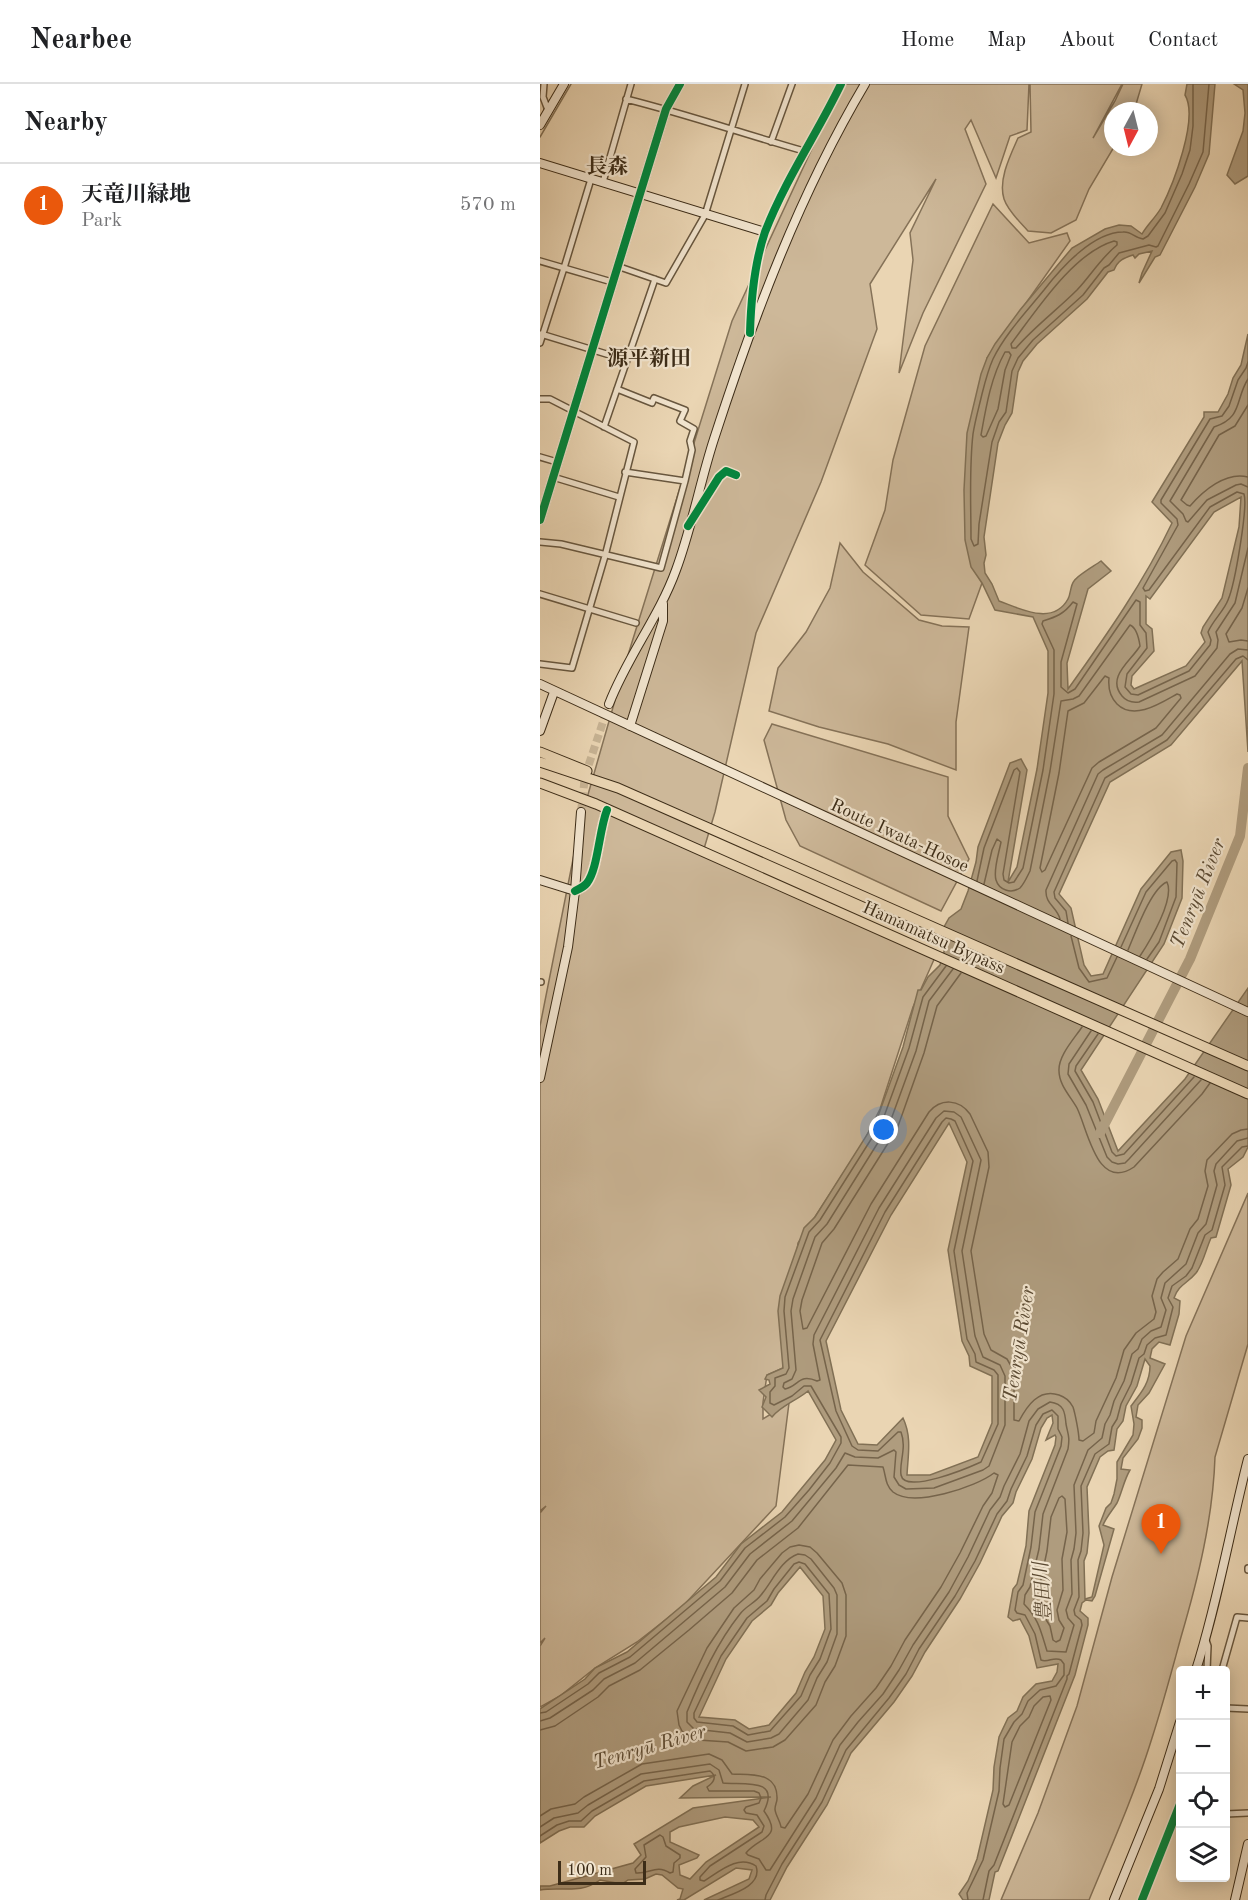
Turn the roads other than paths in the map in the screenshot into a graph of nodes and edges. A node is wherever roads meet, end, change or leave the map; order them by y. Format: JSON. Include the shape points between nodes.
{"nodes":[{"id":1,"x":543,"y":84,"type":"edge"},
{"id":2,"x":564,"y":84,"type":"edge"},
{"id":3,"x":631,"y":84,"type":"edge"},
{"id":4,"x":680,"y":84,"type":"edge"},
{"id":5,"x":745,"y":84,"type":"edge"},
{"id":6,"x":792,"y":84,"type":"edge"},
{"id":7,"x":841,"y":84,"type":"edge"},
{"id":8,"x":865,"y":84,"type":"edge"},
{"id":9,"x":626,"y":99,"type":"junction"},
{"id":10,"x":666,"y":109,"type":"junction"},
{"id":11,"x":548,"y":110,"type":"junction"},
{"id":12,"x":540,"y":125,"type":"edge"},
{"id":13,"x":730,"y":130,"type":"junction"},
{"id":14,"x":771,"y":142,"type":"junction"},
{"id":15,"x":804,"y":151,"type":"junction"},
{"id":16,"x":540,"y":163,"type":"edge"},
{"id":17,"x":591,"y":178,"type":"junction"},
{"id":18,"x":603,"y":182,"type":"junction"},
{"id":19,"x":640,"y":194,"type":"junction"},
{"id":20,"x":705,"y":215,"type":"junction"},
{"id":21,"x":765,"y":232,"type":"junction"},
{"id":22,"x":540,"y":261,"type":"edge"},
{"id":23,"x":617,"y":266,"type":"junction"},
{"id":24,"x":564,"y":268,"type":"junction"},
{"id":25,"x":655,"y":279,"type":"junction"},
{"id":26,"x":612,"y":282,"type":"junction"},
{"id":27,"x":750,"y":333,"type":"junction"},
{"id":28,"x":541,"y":334,"type":"edge"},
{"id":29,"x":540,"y":343,"type":"edge"},
{"id":30,"x":591,"y":350,"type":"junction"},
{"id":31,"x":626,"y":360,"type":"junction"},
{"id":32,"x":617,"y":389,"type":"junction"},
{"id":33,"x":540,"y":399,"type":"edge"},
{"id":34,"x":573,"y":411,"type":"junction"},
{"id":35,"x":604,"y":427,"type":"junction"},
{"id":36,"x":540,"y":457,"type":"edge"},
{"id":37,"x":557,"y":462,"type":"junction"},
{"id":38,"x":626,"y":472,"type":"junction"},
{"id":39,"x":736,"y":475,"type":"dead end"},
{"id":40,"x":553,"y":477,"type":"junction"},
{"id":41,"x":686,"y":481,"type":"junction"},
{"id":42,"x":619,"y":497,"type":"junction"},
{"id":43,"x":540,"y":520,"type":"edge"},
{"id":44,"x":688,"y":526,"type":"junction"},
{"id":45,"x":540,"y":542,"type":"edge"},
{"id":46,"x":605,"y":556,"type":"junction"},
{"id":47,"x":540,"y":594,"type":"edge"},
{"id":48,"x":663,"y":601,"type":"junction"},
{"id":49,"x":589,"y":608,"type":"junction"},
{"id":50,"x":636,"y":622,"type":"dead end"},
{"id":51,"x":540,"y":664,"type":"edge"},
{"id":52,"x":540,"y":684,"type":"edge"},
{"id":53,"x":554,"y":692,"type":"junction"},
{"id":54,"x":609,"y":704,"type":"tunnel mouth"},
{"id":55,"x":634,"y":728,"type":"junction"},
{"id":56,"x":540,"y":730,"type":"edge"},
{"id":57,"x":540,"y":752,"type":"edge"},
{"id":58,"x":540,"y":762,"type":"edge"},
{"id":59,"x":540,"y":783,"type":"edge"},
{"id":60,"x":618,"y":788,"type":"junction"},
{"id":61,"x":540,"y":789,"type":"edge"},
{"id":62,"x":607,"y":810,"type":"junction"},
{"id":63,"x":581,"y":812,"type":"tunnel mouth"},
{"id":64,"x":540,"y":880,"type":"edge"},
{"id":65,"x":575,"y":891,"type":"junction"},
{"id":66,"x":1248,"y":1012,"type":"edge"},
{"id":67,"x":1248,"y":1066,"type":"edge"},
{"id":68,"x":540,"y":1078,"type":"edge"},
{"id":69,"x":1248,"y":1094,"type":"edge"},
{"id":70,"x":1248,"y":1460,"type":"edge"},
{"id":71,"x":1248,"y":1618,"type":"edge"},
{"id":72,"x":1206,"y":1640,"type":"junction"},
{"id":73,"x":1198,"y":1666,"type":"edge"},
{"id":74,"x":1208,"y":1666,"type":"edge"},
{"id":75,"x":1223,"y":1666,"type":"edge"},
{"id":76,"x":1230,"y":1708,"type":"edge"},
{"id":77,"x":1248,"y":1709,"type":"edge"},
{"id":78,"x":1176,"y":1734,"type":"edge"},
{"id":79,"x":1230,"y":1814,"type":"edge"},
{"id":80,"x":1248,"y":1814,"type":"edge"},
{"id":81,"x":1176,"y":1822,"type":"edge"},
{"id":82,"x":1248,"y":1844,"type":"edge"},
{"id":83,"x":1114,"y":1900,"type":"edge"},
{"id":84,"x":1142,"y":1900,"type":"edge"},
{"id":85,"x":1235,"y":1900,"type":"edge"}],
"edges":[{"from":1,"to":11,"type":"street"},
{"from":2,"to":11,"type":"main road"},
{"from":3,"to":9,"type":"street"},
{"from":4,"to":10,"type":"main road"},
{"from":5,"to":13,"type":"street"},
{"from":6,"to":14,"type":"street"},
{"from":7,"to":15,"type":"street"},
{"from":8,"to":27,"type":"main road","via":[[790,229]]},
{"from":9,"to":10,"type":"street"},
{"from":9,"to":18,"type":"street"},
{"from":10,"to":13,"type":"street"},
{"from":10,"to":19,"type":"main road"},
{"from":11,"to":12,"type":"main road"},
{"from":13,"to":14,"type":"street"},
{"from":13,"to":20,"type":"street"},
{"from":14,"to":15,"type":"street"},
{"from":15,"to":21,"type":"street"},
{"from":16,"to":17,"type":"main road"},
{"from":17,"to":18,"type":"main road"},
{"from":17,"to":24,"type":"street"},
{"from":18,"to":19,"type":"main road"},
{"from":19,"to":20,"type":"main road"},
{"from":19,"to":23,"type":"main road"},
{"from":20,"to":21,"type":"main road"},
{"from":20,"to":25,"type":"street","via":[[666,282]]},
{"from":21,"to":27,"type":"street","via":[[753,291]]},
{"from":22,"to":24,"type":"street"},
{"from":23,"to":25,"type":"street"},
{"from":23,"to":26,"type":"main road"},
{"from":24,"to":26,"type":"street"},
{"from":24,"to":28,"type":"street"},
{"from":25,"to":31,"type":"street"},
{"from":26,"to":30,"type":"main road"},
{"from":27,"to":44,"type":"main road"},
{"from":28,"to":29,"type":"street"},
{"from":28,"to":30,"type":"street"},
{"from":30,"to":31,"type":"street"},
{"from":30,"to":34,"type":"main road"},
{"from":31,"to":32,"type":"street"},
{"from":32,"to":35,"type":"street"},
{"from":32,"to":41,"type":"street","via":[[652,403],[654,398],[685,410],[681,421],[694,429]]},
{"from":33,"to":34,"type":"street","via":[[550,399]]},
{"from":34,"to":35,"type":"street"},
{"from":34,"to":37,"type":"main road"},
{"from":35,"to":38,"type":"street","via":[[634,442]]},
{"from":36,"to":37,"type":"street"},
{"from":37,"to":40,"type":"main road"},
{"from":38,"to":41,"type":"street"},
{"from":38,"to":42,"type":"street"},
{"from":39,"to":44,"type":"street","via":[[726,471],[719,477]]},
{"from":40,"to":42,"type":"street"},
{"from":40,"to":43,"type":"main road"},
{"from":41,"to":46,"type":"street","via":[[661,568]]},
{"from":42,"to":46,"type":"street"},
{"from":44,"to":48,"type":"main road"},
{"from":45,"to":46,"type":"street"},
{"from":46,"to":49,"type":"street"},
{"from":47,"to":49,"type":"street"},
{"from":48,"to":54,"type":"main road","via":[[620,676]]},
{"from":48,"to":55,"type":"main road","via":[[663,621]]},
{"from":49,"to":50,"type":"street"},
{"from":49,"to":51,"type":"street","via":[[572,668]]},
{"from":52,"to":53,"type":"main road","name":"Route Iwata-Hosoe"},
{"from":53,"to":55,"type":"main road","name":"Route Iwata-Hosoe"},
{"from":53,"to":56,"type":"main road"},
{"from":55,"to":66,"type":"main road","name":"Route Iwata-Hosoe"},
{"from":57,"to":60,"type":"highway","via":[[592,772]]},
{"from":58,"to":60,"type":"highway"},
{"from":59,"to":62,"type":"highway"},
{"from":60,"to":67,"type":"highway","name":"Hamamatsu Bypass"},
{"from":61,"to":62,"type":"highway"},
{"from":62,"to":65,"type":"main road","via":[[593,873],[586,886]]},
{"from":62,"to":69,"type":"highway","name":"Hamamatsu Bypass"},
{"from":63,"to":65,"type":"main road"},
{"from":64,"to":65,"type":"main road"},
{"from":65,"to":68,"type":"main road"},
{"from":70,"to":72,"type":"main road"},
{"from":71,"to":75,"type":"street","via":[[1237,1617]]},
{"from":72,"to":73,"type":"main road"},
{"from":72,"to":74,"type":"street"},
{"from":76,"to":77,"type":"street"},
{"from":78,"to":83,"type":"main road"},
{"from":79,"to":80,"type":"street"},
{"from":81,"to":84,"type":"street"},
{"from":82,"to":85,"type":"main road"}]}
